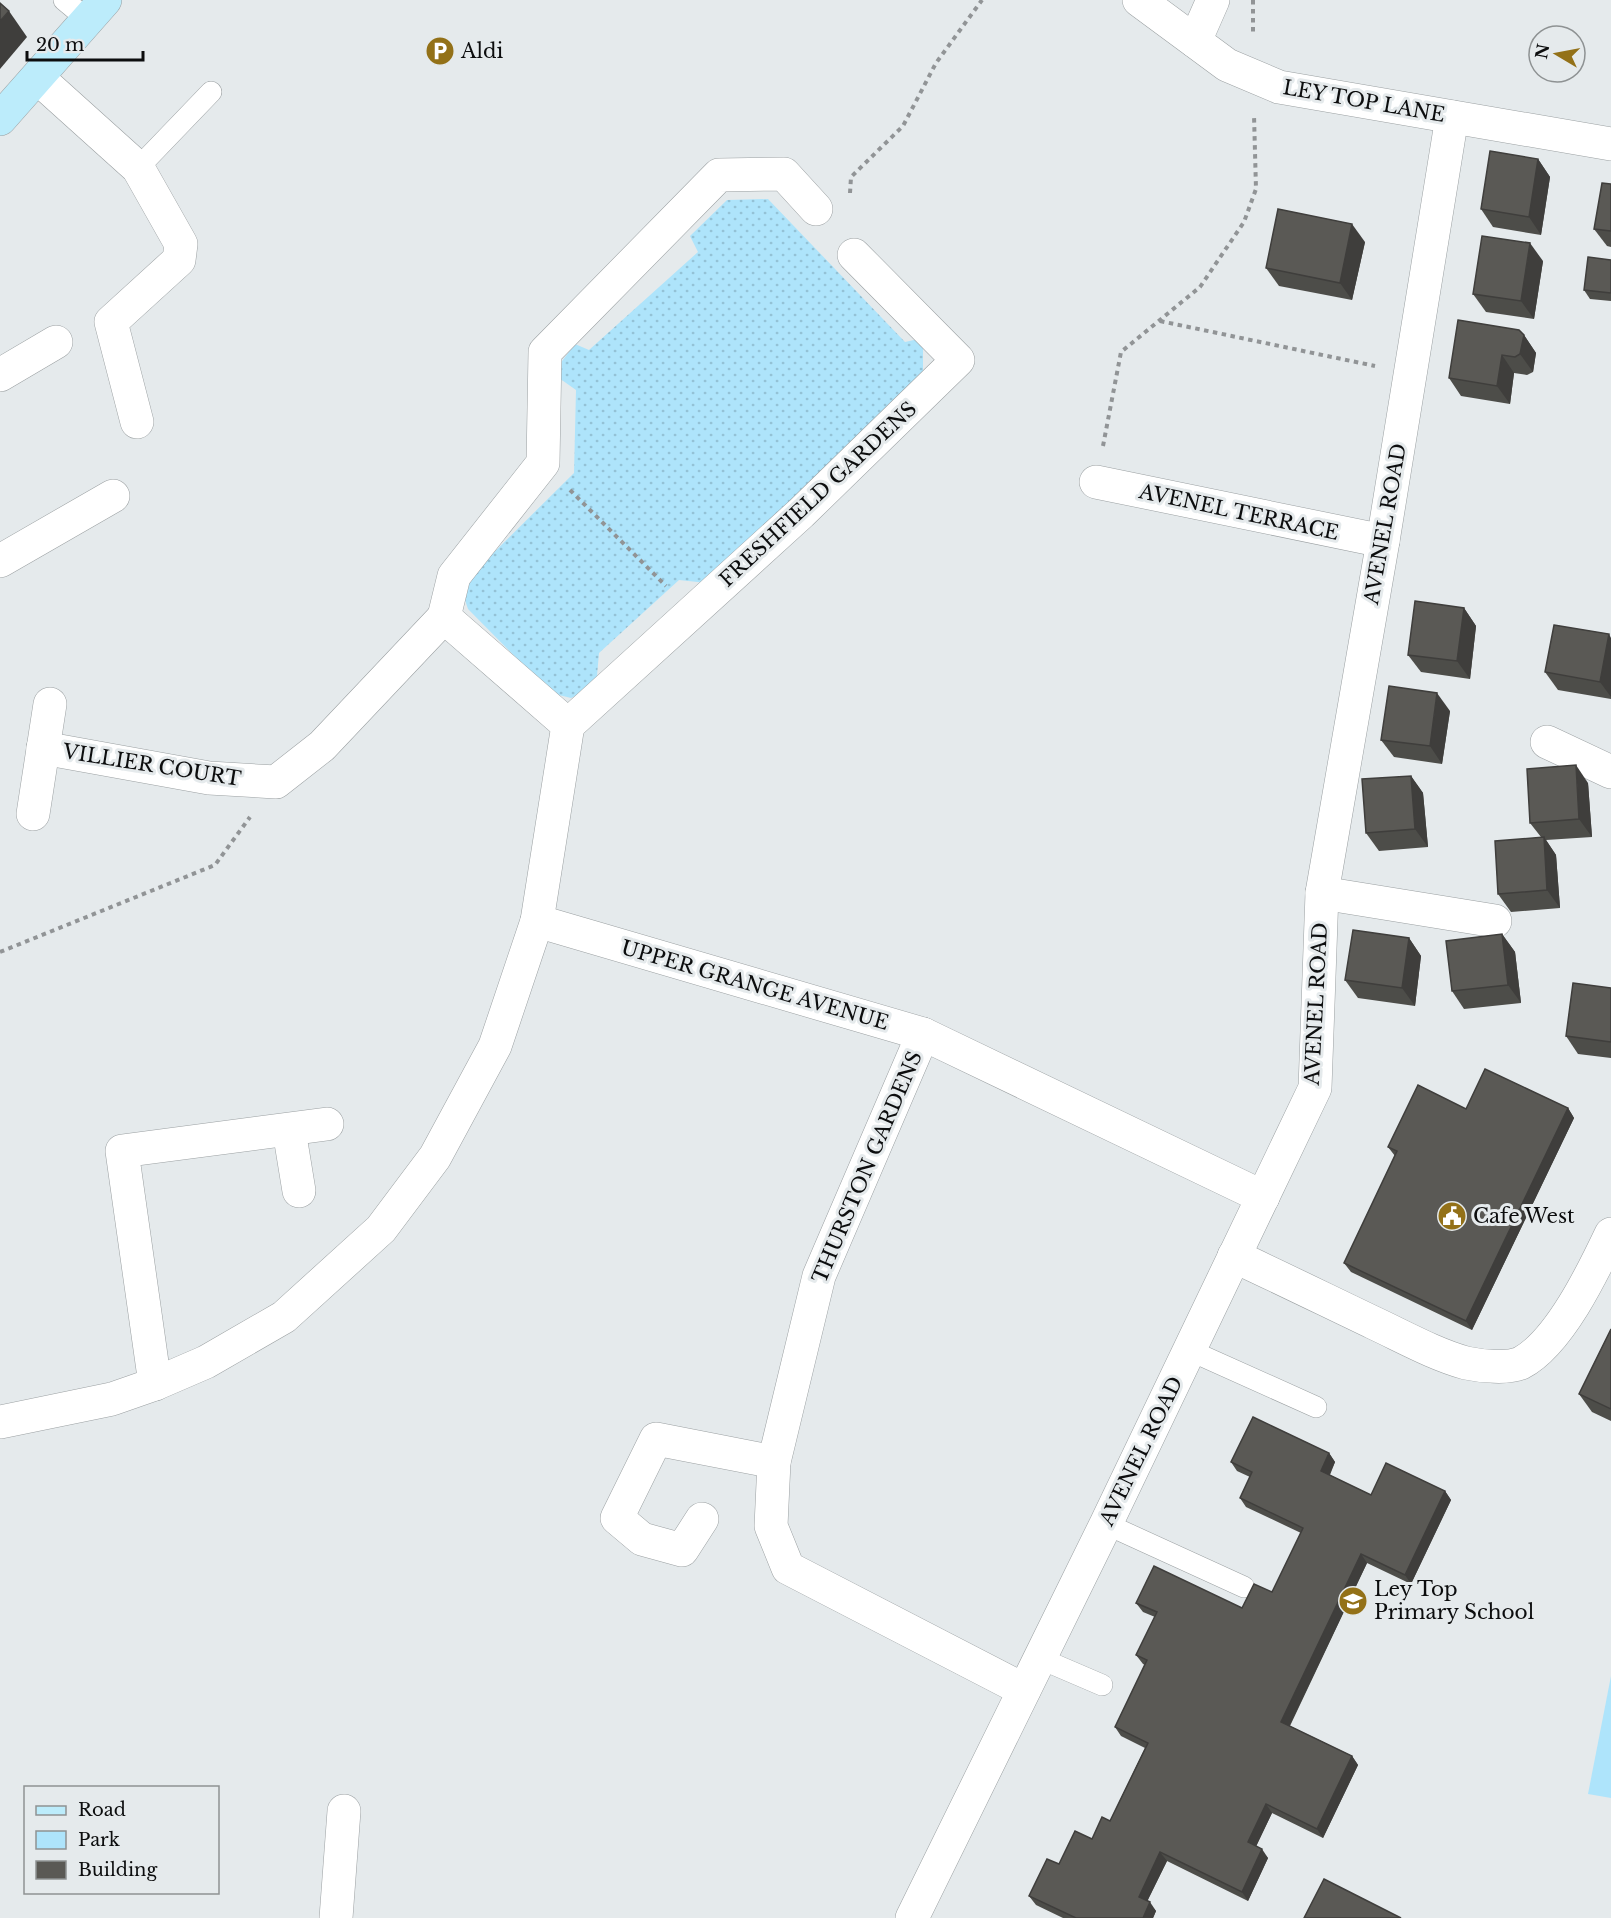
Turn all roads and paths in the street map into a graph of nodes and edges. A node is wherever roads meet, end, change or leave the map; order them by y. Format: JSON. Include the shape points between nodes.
{"nodes":[{"id":1,"x":982,"y":0,"type":"edge"},
{"id":2,"x":1139,"y":0,"type":"edge"},
{"id":3,"x":1213,"y":0,"type":"edge"},
{"id":4,"x":86,"y":7,"type":"edge"},
{"id":5,"x":1195,"y":41,"type":"junction"},
{"id":6,"x":1254,"y":76,"type":"junction"},
{"id":7,"x":38,"y":78,"type":"junction"},
{"id":8,"x":211,"y":92,"type":"dead end"},
{"id":9,"x":1,"y":115,"type":"edge"},
{"id":10,"x":1452,"y":117,"type":"junction"},
{"id":11,"x":1611,"y":144,"type":"edge"},
{"id":12,"x":138,"y":168,"type":"junction"},
{"id":13,"x":849,"y":200,"type":"dead end"},
{"id":14,"x":816,"y":209,"type":"dead end"},
{"id":15,"x":854,"y":255,"type":"dead end"},
{"id":16,"x":1159,"y":320,"type":"junction"},
{"id":17,"x":56,"y":342,"type":"dead end"},
{"id":18,"x":1411,"y":373,"type":"junction"},
{"id":19,"x":0,"y":375,"type":"edge"},
{"id":20,"x":137,"y":422,"type":"dead end"},
{"id":21,"x":543,"y":463,"type":"junction"},
{"id":22,"x":1096,"y":482,"type":"joint"},
{"id":23,"x":113,"y":496,"type":"dead end"},
{"id":24,"x":1383,"y":541,"type":"junction"},
{"id":25,"x":0,"y":561,"type":"edge"},
{"id":26,"x":692,"y":612,"type":"junction"},
{"id":27,"x":444,"y":617,"type":"junction"},
{"id":28,"x":50,"y":704,"type":"dead end"},
{"id":29,"x":567,"y":725,"type":"junction"},
{"id":30,"x":1547,"y":742,"type":"dead end"},
{"id":31,"x":44,"y":748,"type":"junction"},
{"id":32,"x":1611,"y":772,"type":"edge"},
{"id":33,"x":276,"y":782,"type":"junction"},
{"id":34,"x":33,"y":814,"type":"dead end"},
{"id":35,"x":1322,"y":893,"type":"junction"},
{"id":36,"x":537,"y":921,"type":"junction"},
{"id":37,"x":1495,"y":921,"type":"dead end"},
{"id":38,"x":0,"y":951,"type":"edge"},
{"id":39,"x":923,"y":1034,"type":"junction"},
{"id":40,"x":327,"y":1124,"type":"dead end"},
{"id":41,"x":289,"y":1130,"type":"junction"},
{"id":42,"x":299,"y":1191,"type":"dead end"},
{"id":43,"x":1263,"y":1197,"type":"junction"},
{"id":44,"x":1611,"y":1234,"type":"edge"},
{"id":45,"x":1234,"y":1256,"type":"junction"},
{"id":46,"x":1602,"y":1275,"type":"edge"},
{"id":47,"x":1189,"y":1350,"type":"junction"},
{"id":48,"x":155,"y":1384,"type":"junction"},
{"id":49,"x":1316,"y":1407,"type":"dead end"},
{"id":50,"x":0,"y":1422,"type":"edge"},
{"id":51,"x":774,"y":1462,"type":"junction"},
{"id":52,"x":702,"y":1520,"type":"dead end"},
{"id":53,"x":1106,"y":1524,"type":"junction"},
{"id":54,"x":1244,"y":1587,"type":"dead end"},
{"id":55,"x":1039,"y":1658,"type":"junction"},
{"id":56,"x":1102,"y":1685,"type":"dead end"},
{"id":57,"x":1024,"y":1690,"type":"junction"},
{"id":58,"x":344,"y":1810,"type":"dead end"},
{"id":59,"x":336,"y":1918,"type":"edge"},
{"id":60,"x":912,"y":1918,"type":"edge"}],
"edges":[{"from":1,"to":13,"type":"path","via":[[936,63],[903,126],[851,177]]},
{"from":2,"to":5,"type":"street","name":"LEY TOP LANE"},
{"from":3,"to":5,"type":"street"},
{"from":4,"to":7,"type":"street"},
{"from":5,"to":6,"type":"street","name":"LEY TOP LANE","via":[[1227,65]]},
{"from":6,"to":10,"type":"street","name":"LEY TOP LANE","via":[[1278,87]]},
{"from":6,"to":16,"type":"path","via":[[1256,189],[1244,222],[1200,287]]},
{"from":7,"to":9,"type":"street"},
{"from":7,"to":12,"type":"street"},
{"from":8,"to":12,"type":"lane"},
{"from":10,"to":11,"type":"street","name":"LEY TOP LANE"},
{"from":10,"to":18,"type":"street","name":"AVENEL ROAD"},
{"from":12,"to":20,"type":"street","via":[[180,244],[179,260],[111,322]]},
{"from":14,"to":21,"type":"street","via":[[783,174],[719,175],[545,352]]},
{"from":15,"to":26,"type":"street","name":"FRESHFIELD GARDENS","via":[[957,360],[801,513]]},
{"from":16,"to":18,"type":"path"},
{"from":16,"to":22,"type":"path","via":[[1121,352]]},
{"from":17,"to":19,"type":"street"},
{"from":18,"to":24,"type":"street","name":"AVENEL ROAD"},
{"from":21,"to":26,"type":"path"},
{"from":21,"to":27,"type":"street","via":[[454,576]]},
{"from":22,"to":24,"type":"street","name":"AVENEL TERRACE"},
{"from":23,"to":25,"type":"street"},
{"from":24,"to":35,"type":"street","name":"AVENEL ROAD"},
{"from":26,"to":29,"type":"street","name":"FRESHFIELD GARDENS"},
{"from":27,"to":29,"type":"street"},
{"from":27,"to":33,"type":"street","via":[[322,746]]},
{"from":28,"to":31,"type":"street","name":"VILLIER COURT"},
{"from":29,"to":36,"type":"street"},
{"from":30,"to":32,"type":"street"},
{"from":31,"to":33,"type":"street","name":"VILLIER COURT","via":[[209,778]]},
{"from":31,"to":34,"type":"street","name":"VILLIER COURT"},
{"from":33,"to":38,"type":"path","via":[[215,865]]},
{"from":35,"to":37,"type":"street"},
{"from":35,"to":43,"type":"street","name":"AVENEL ROAD","via":[[1315,1088]]},
{"from":36,"to":39,"type":"street","name":"UPPER GRANGE AVENUE"},
{"from":36,"to":48,"type":"street","via":[[495,1046],[435,1157],[381,1229],[284,1317],[206,1362]]},
{"from":39,"to":43,"type":"street","name":"UPPER GRANGE AVENUE"},
{"from":39,"to":51,"type":"street","name":"THURSTON GARDENS","via":[[819,1276]]},
{"from":40,"to":41,"type":"street"},
{"from":41,"to":42,"type":"street"},
{"from":41,"to":48,"type":"street","via":[[122,1151]]},
{"from":43,"to":45,"type":"street","name":"AVENEL ROAD"},
{"from":44,"to":46,"type":"street"},
{"from":45,"to":46,"type":"street","via":[[1431,1350],[1467,1363],[1496,1366],[1519,1364],[1539,1349]]},
{"from":45,"to":47,"type":"street","name":"AVENEL ROAD"},
{"from":47,"to":49,"type":"lane"},
{"from":47,"to":53,"type":"street","name":"AVENEL ROAD"},
{"from":48,"to":50,"type":"street","via":[[112,1399]]},
{"from":51,"to":52,"type":"street","via":[[656,1439],[617,1518],[642,1539],[682,1550]]},
{"from":51,"to":57,"type":"street","name":"THURSTON GARDENS","via":[[771,1526],[788,1568]]},
{"from":53,"to":54,"type":"lane"},
{"from":53,"to":55,"type":"street","name":"AVENEL ROAD"},
{"from":55,"to":56,"type":"lane"},
{"from":55,"to":57,"type":"street","name":"AVENEL ROAD"},
{"from":57,"to":60,"type":"street","name":"AVENEL ROAD"},
{"from":58,"to":59,"type":"street"}]}
